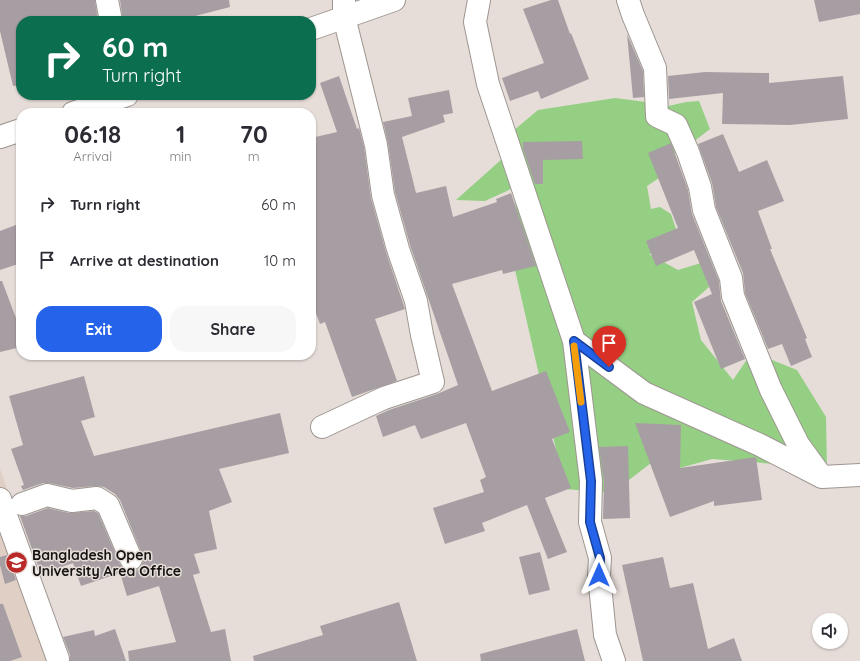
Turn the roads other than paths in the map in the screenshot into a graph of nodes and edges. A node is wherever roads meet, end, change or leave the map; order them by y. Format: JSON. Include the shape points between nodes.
{"nodes":[{"id":1,"x":107,"y":0,"type":"edge"},
{"id":2,"x":394,"y":0,"type":"edge"},
{"id":3,"x":479,"y":0,"type":"edge"},
{"id":4,"x":628,"y":0,"type":"edge"},
{"id":5,"x":344,"y":9,"type":"edge"},
{"id":6,"x":110,"y":16,"type":"edge"},
{"id":7,"x":316,"y":26,"type":"edge"},
{"id":8,"x":111,"y":100,"type":"edge"},
{"id":9,"x":87,"y":108,"type":"edge"},
{"id":10,"x":16,"y":132,"type":"edge"},
{"id":11,"x":0,"y":137,"type":"edge"},
{"id":12,"x":574,"y":341,"type":"junction"},
{"id":13,"x":322,"y":427,"type":"dead end"},
{"id":14,"x":860,"y":475,"type":"edge"},
{"id":15,"x":822,"y":477,"type":"junction"},
{"id":16,"x":0,"y":499,"type":"edge"},
{"id":17,"x":22,"y":504,"type":"dead end"},
{"id":18,"x":131,"y":559,"type":"dead end"},
{"id":19,"x":58,"y":659,"type":"dead end"},
{"id":20,"x":614,"y":661,"type":"edge"}],
"edges":[{"from":1,"to":6,"type":"main road"},
{"from":2,"to":5,"type":"main road"},
{"from":3,"to":12,"type":"main road","via":[[475,22],[488,84]]},
{"from":4,"to":15,"type":"main road","via":[[655,68],[657,116],[676,126],[679,132],[700,187],[704,210],[731,278],[733,296],[771,390],[798,444]]},
{"from":5,"to":7,"type":"main road"},
{"from":5,"to":13,"type":"main road","via":[[376,145],[383,195],[416,301],[433,382],[384,398]]},
{"from":8,"to":9,"type":"main road"},
{"from":10,"to":11,"type":"main road"},
{"from":12,"to":15,"type":"main road","via":[[644,393],[760,445]]},
{"from":12,"to":20,"type":"main road","via":[[591,481],[590,522],[600,558],[599,575],[605,635]]},
{"from":14,"to":15,"type":"main road"},
{"from":16,"to":19,"type":"main road"},
{"from":17,"to":18,"type":"main road","via":[[46,496],[72,501],[97,498],[108,505]]}]}
